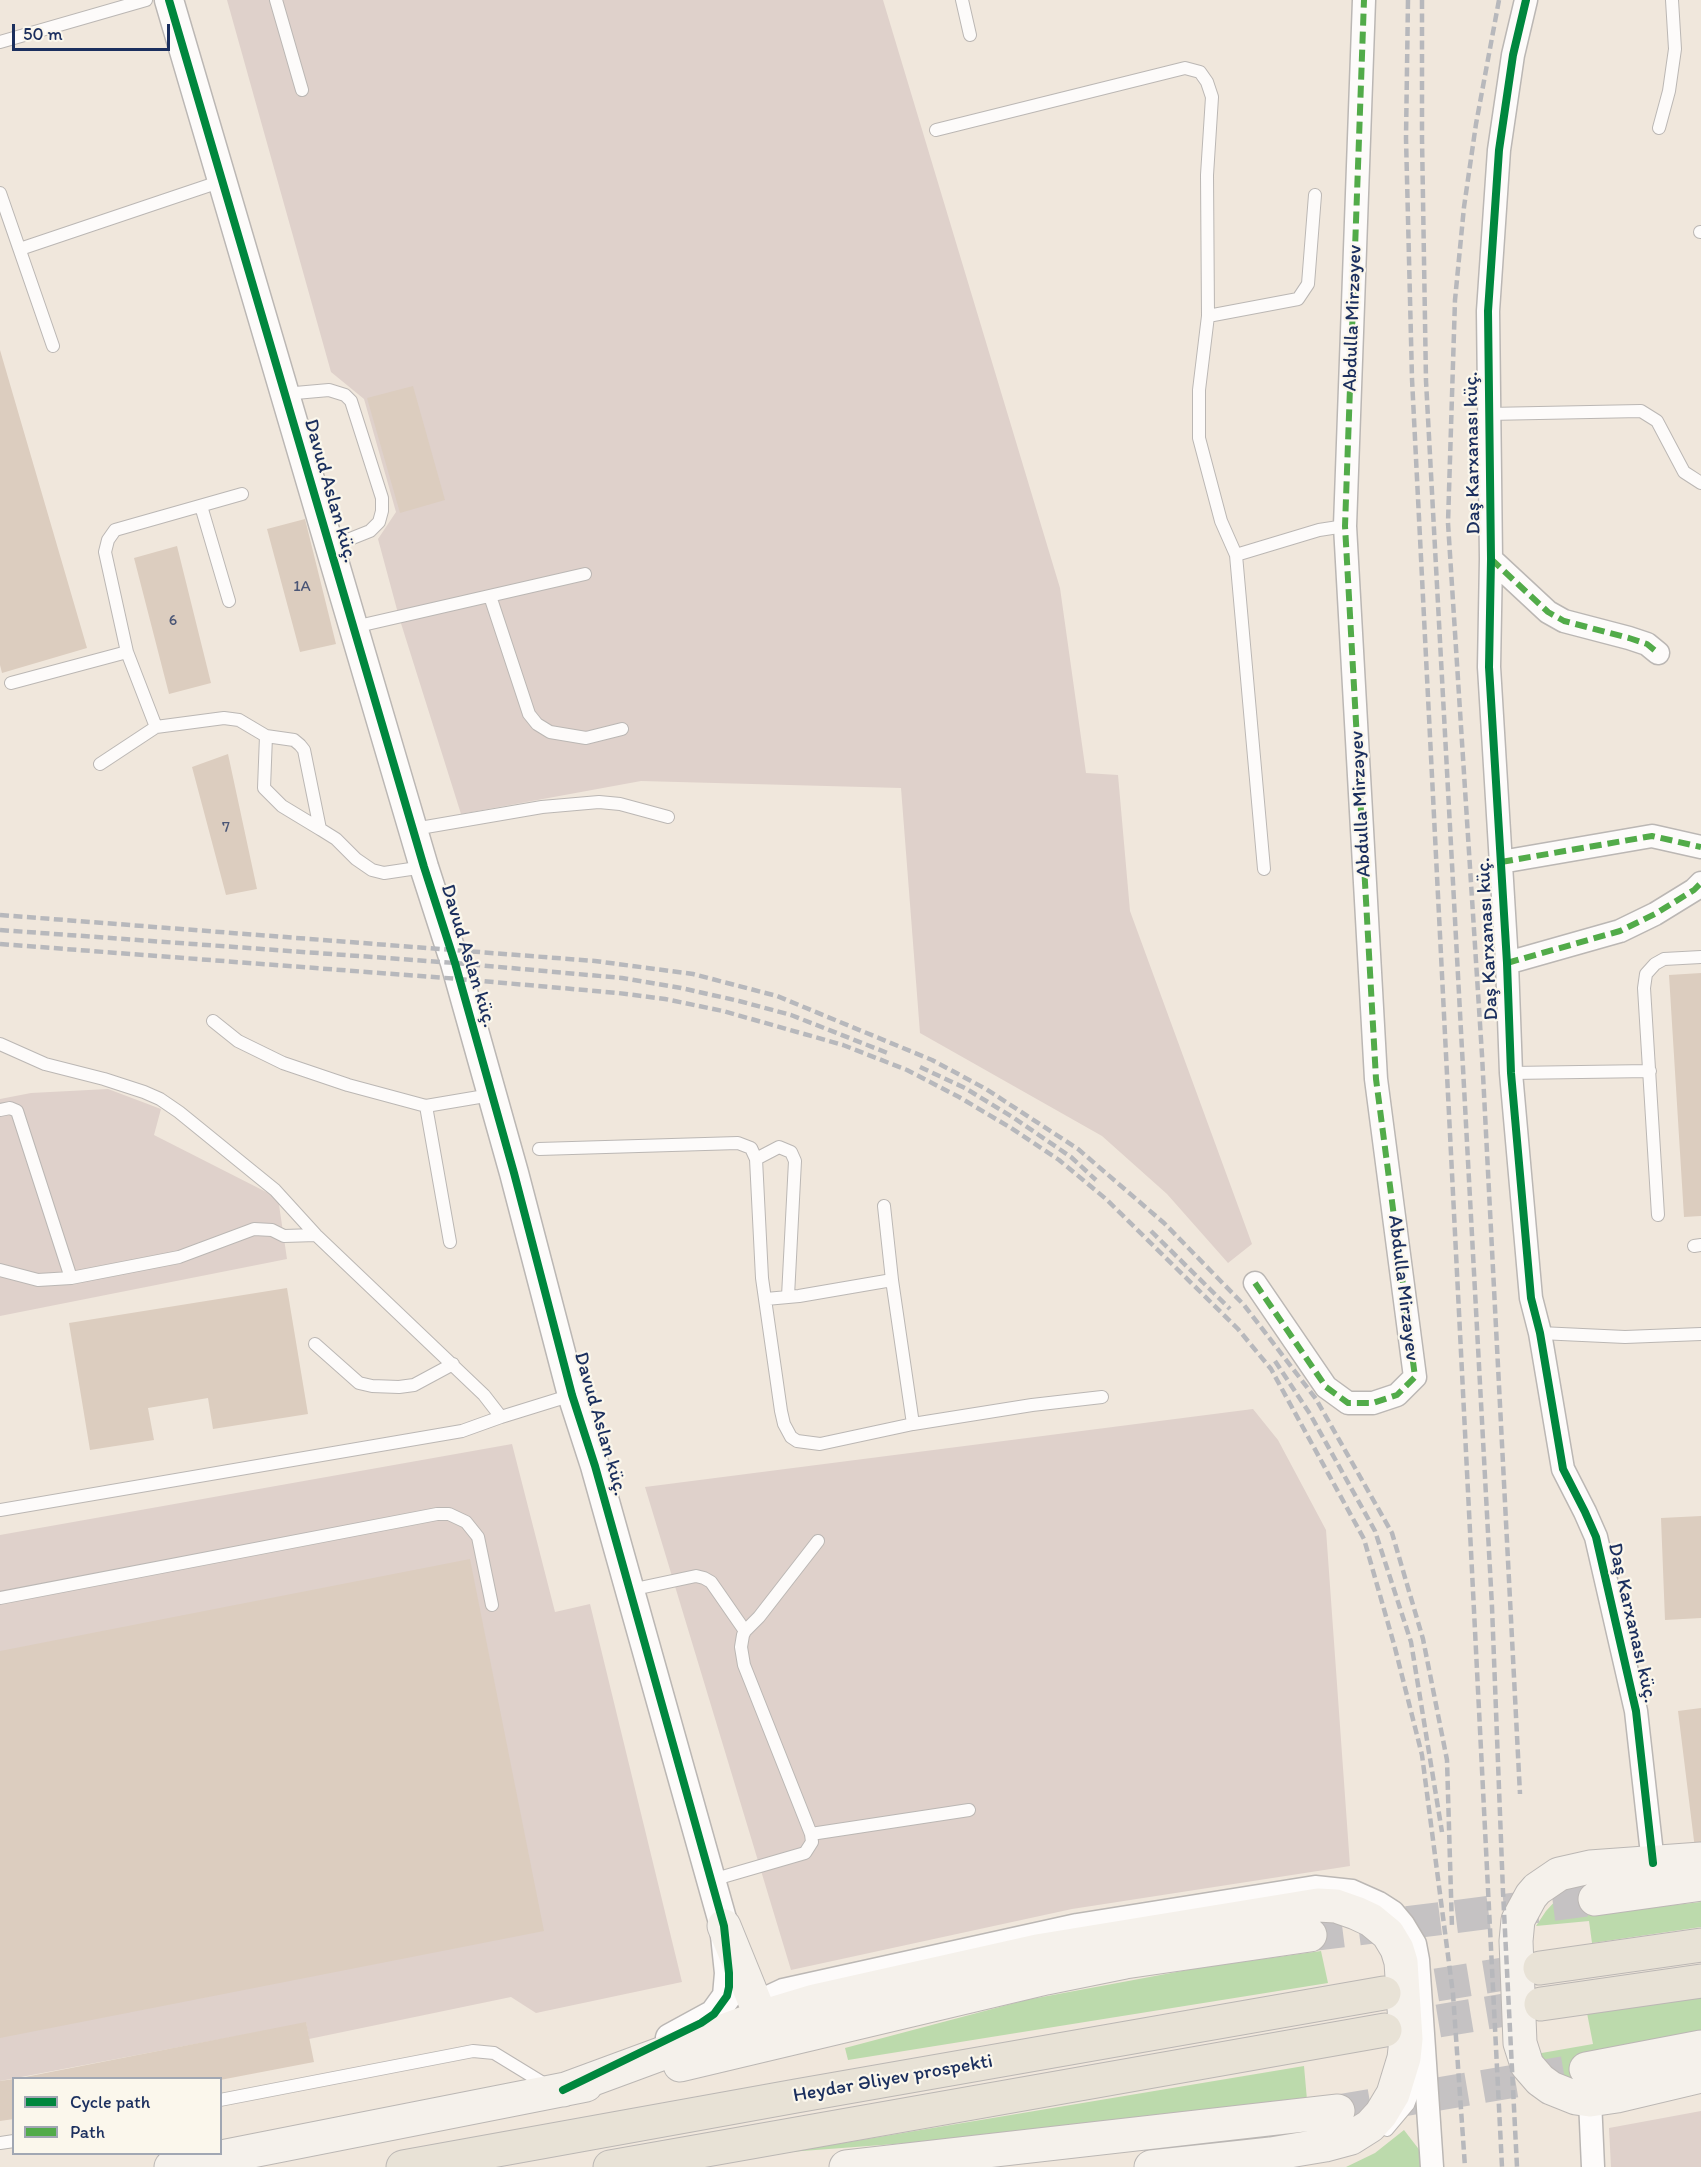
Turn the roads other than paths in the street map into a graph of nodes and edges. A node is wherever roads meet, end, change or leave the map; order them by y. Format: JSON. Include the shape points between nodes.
{"nodes":[{"id":1,"x":146,"y":0,"type":"edge"},
{"id":2,"x":169,"y":0,"type":"edge"},
{"id":3,"x":276,"y":0,"type":"edge"},
{"id":4,"x":962,"y":0,"type":"edge"},
{"id":5,"x":1364,"y":0,"type":"edge"},
{"id":6,"x":1526,"y":0,"type":"edge"},
{"id":7,"x":1672,"y":0,"type":"edge"},
{"id":8,"x":970,"y":35,"type":"dead end"},
{"id":9,"x":0,"y":42,"type":"edge"},
{"id":10,"x":302,"y":90,"type":"dead end"},
{"id":11,"x":1659,"y":128,"type":"dead end"},
{"id":12,"x":936,"y":130,"type":"dead end"},
{"id":13,"x":222,"y":181,"type":"junction"},
{"id":14,"x":0,"y":193,"type":"edge"},
{"id":15,"x":1315,"y":195,"type":"dead end"},
{"id":16,"x":20,"y":249,"type":"junction"},
{"id":17,"x":1208,"y":316,"type":"junction"},
{"id":18,"x":53,"y":346,"type":"dead end"},
{"id":19,"x":284,"y":394,"type":"junction"},
{"id":20,"x":1488,"y":414,"type":"junction"},
{"id":21,"x":1701,"y":483,"type":"edge"},
{"id":22,"x":242,"y":494,"type":"dead end"},
{"id":23,"x":201,"y":506,"type":"junction"},
{"id":24,"x":1345,"y":526,"type":"junction"},
{"id":25,"x":329,"y":547,"type":"junction"},
{"id":26,"x":1236,"y":555,"type":"junction"},
{"id":27,"x":1491,"y":560,"type":"junction"},
{"id":28,"x":585,"y":574,"type":"dead end"},
{"id":29,"x":490,"y":596,"type":"junction"},
{"id":30,"x":229,"y":601,"type":"dead end"},
{"id":31,"x":353,"y":628,"type":"junction"},
{"id":32,"x":127,"y":652,"type":"junction"},
{"id":33,"x":1658,"y":653,"type":"dead end"},
{"id":34,"x":11,"y":683,"type":"dead end"},
{"id":35,"x":156,"y":727,"type":"junction"},
{"id":36,"x":622,"y":729,"type":"dead end"},
{"id":37,"x":266,"y":736,"type":"junction"},
{"id":38,"x":100,"y":764,"type":"dead end"},
{"id":39,"x":668,"y":817,"type":"dead end"},
{"id":40,"x":320,"y":829,"type":"junction"},
{"id":41,"x":414,"y":829,"type":"junction"},
{"id":42,"x":1701,"y":847,"type":"edge"},
{"id":43,"x":1501,"y":862,"type":"junction"},
{"id":44,"x":424,"y":867,"type":"junction"},
{"id":45,"x":1264,"y":868,"type":"dead end"},
{"id":46,"x":1701,"y":883,"type":"edge"},
{"id":47,"x":1701,"y":957,"type":"edge"},
{"id":48,"x":1507,"y":963,"type":"junction"},
{"id":49,"x":213,"y":1021,"type":"dead end"},
{"id":50,"x":0,"y":1044,"type":"edge"},
{"id":51,"x":1650,"y":1071,"type":"junction"},
{"id":52,"x":1511,"y":1073,"type":"junction"},
{"id":53,"x":491,"y":1095,"type":"junction"},
{"id":54,"x":426,"y":1106,"type":"junction"},
{"id":55,"x":0,"y":1110,"type":"edge"},
{"id":56,"x":539,"y":1149,"type":"dead end"},
{"id":57,"x":756,"y":1159,"type":"junction"},
{"id":58,"x":884,"y":1206,"type":"dead end"},
{"id":59,"x":1658,"y":1215,"type":"dead end"},
{"id":60,"x":316,"y":1234,"type":"junction"},
{"id":61,"x":450,"y":1242,"type":"dead end"},
{"id":62,"x":0,"y":1270,"type":"edge"},
{"id":63,"x":71,"y":1278,"type":"junction"},
{"id":64,"x":892,"y":1280,"type":"junction"},
{"id":65,"x":1255,"y":1283,"type":"dead end"},
{"id":66,"x":788,"y":1296,"type":"junction"},
{"id":67,"x":766,"y":1299,"type":"junction"},
{"id":68,"x":1540,"y":1333,"type":"junction"},
{"id":69,"x":1701,"y":1334,"type":"edge"},
{"id":70,"x":315,"y":1344,"type":"dead end"},
{"id":71,"x":453,"y":1364,"type":"junction"},
{"id":72,"x":572,"y":1395,"type":"junction"},
{"id":73,"x":1102,"y":1397,"type":"dead end"},
{"id":74,"x":501,"y":1417,"type":"junction"},
{"id":75,"x":913,"y":1424,"type":"junction"},
{"id":76,"x":0,"y":1510,"type":"edge"},
{"id":77,"x":818,"y":1541,"type":"dead end"},
{"id":78,"x":630,"y":1590,"type":"junction"},
{"id":79,"x":0,"y":1598,"type":"edge"},
{"id":80,"x":492,"y":1605,"type":"dead end"},
{"id":81,"x":745,"y":1631,"type":"junction"},
{"id":82,"x":969,"y":1810,"type":"dead end"},
{"id":83,"x":811,"y":1834,"type":"junction"},
{"id":84,"x":1701,"y":1859,"type":"edge"},
{"id":85,"x":1653,"y":1863,"type":"junction"},
{"id":86,"x":712,"y":1880,"type":"junction"},
{"id":87,"x":1701,"y":1884,"type":"edge"},
{"id":88,"x":1595,"y":1899,"type":"tunnel mouth"},
{"id":89,"x":724,"y":1926,"type":"junction"},
{"id":90,"x":1310,"y":1935,"type":"tunnel mouth"},
{"id":91,"x":1701,"y":1945,"type":"edge"},
{"id":92,"x":1540,"y":1968,"type":"tunnel mouth"},
{"id":93,"x":1701,"y":1981,"type":"edge"},
{"id":94,"x":1384,"y":1993,"type":"tunnel mouth"},
{"id":95,"x":1541,"y":2004,"type":"tunnel mouth"},
{"id":96,"x":761,"y":2017,"type":"junction"},
{"id":97,"x":1385,"y":2030,"type":"tunnel mouth"},
{"id":98,"x":826,"y":2031,"type":"junction"},
{"id":99,"x":1701,"y":2047,"type":"edge"},
{"id":100,"x":1424,"y":2049,"type":"junction"},
{"id":101,"x":1701,"y":2076,"type":"edge"},
{"id":102,"x":1588,"y":2085,"type":"junction"},
{"id":103,"x":560,"y":2090,"type":"junction"},
{"id":104,"x":222,"y":2100,"type":"edge"},
{"id":105,"x":1338,"y":2110,"type":"tunnel mouth"},
{"id":106,"x":1380,"y":2137,"type":"dead end"},
{"id":107,"x":1272,"y":2160,"type":"edge"},
{"id":108,"x":171,"y":2167,"type":"edge"},
{"id":109,"x":403,"y":2167,"type":"edge"},
{"id":110,"x":610,"y":2167,"type":"edge"},
{"id":111,"x":846,"y":2167,"type":"edge"},
{"id":112,"x":1151,"y":2167,"type":"edge"},
{"id":113,"x":1432,"y":2167,"type":"edge"},
{"id":114,"x":1593,"y":2167,"type":"edge"}],
"edges":[{"from":1,"to":9,"type":"lane"},
{"from":2,"to":13,"type":"street","name":"Davud Aslan küç."},
{"from":3,"to":10,"type":"lane"},
{"from":4,"to":8,"type":"lane"},
{"from":5,"to":24,"type":"street","name":"Abdulla Mirzəyev"},
{"from":6,"to":20,"type":"street","name":"Daş Karxanası küç.","via":[[1513,55],[1499,150],[1488,311]]},
{"from":7,"to":11,"type":"lane","via":[[1675,49]]},
{"from":12,"to":17,"type":"lane","via":[[1185,68],[1200,72],[1212,98]]},
{"from":13,"to":16,"type":"lane"},
{"from":13,"to":19,"type":"street","name":"Davud Aslan küç."},
{"from":14,"to":16,"type":"lane"},
{"from":15,"to":17,"type":"lane","via":[[1308,284],[1298,299]]},
{"from":16,"to":18,"type":"lane"},
{"from":17,"to":26,"type":"lane","via":[[1199,390],[1199,438],[1221,521]]},
{"from":19,"to":25,"type":"street","name":"Davud Aslan küç."},
{"from":19,"to":25,"type":"lane","via":[[329,390],[351,400],[382,498],[379,522],[370,531]]},
{"from":20,"to":21,"type":"lane","via":[[1641,411],[1657,421],[1684,472]]},
{"from":20,"to":27,"type":"street","name":"Daş Karxanası küç."},
{"from":22,"to":23,"type":"lane"},
{"from":23,"to":30,"type":"lane"},
{"from":23,"to":32,"type":"lane","via":[[115,530],[108,540],[105,552]]},
{"from":24,"to":26,"type":"lane"},
{"from":24,"to":65,"type":"street","name":"Abdulla Mirzəyev","via":[[1376,1079],[1415,1377],[1397,1395],[1373,1403],[1348,1403],[1326,1387]]},
{"from":25,"to":31,"type":"street","name":"Davud Aslan küç."},
{"from":26,"to":45,"type":"lane"},
{"from":27,"to":33,"type":"street","via":[[1548,612],[1564,621],[1647,644]]},
{"from":27,"to":43,"type":"street","name":"Daş Karxanası küç.","via":[[1489,667]]},
{"from":28,"to":29,"type":"lane"},
{"from":29,"to":31,"type":"lane"},
{"from":29,"to":36,"type":"lane","via":[[530,714],[537,724],[550,732],[586,738]]},
{"from":31,"to":41,"type":"street","name":"Davud Aslan küç."},
{"from":32,"to":34,"type":"lane"},
{"from":32,"to":35,"type":"lane"},
{"from":35,"to":37,"type":"lane","via":[[224,718],[239,720]]},
{"from":35,"to":38,"type":"lane"},
{"from":37,"to":40,"type":"lane","via":[[264,788],[282,806]]},
{"from":37,"to":40,"type":"lane","via":[[294,741],[304,750]]},
{"from":39,"to":41,"type":"lane","via":[[599,802],[542,807]]},
{"from":40,"to":44,"type":"lane","via":[[372,870],[394,873]]},
{"from":41,"to":44,"type":"street","name":"Davud Aslan küç."},
{"from":42,"to":43,"type":"street","via":[[1652,836]]},
{"from":43,"to":48,"type":"street","name":"Daş Karxanası küç."},
{"from":44,"to":53,"type":"street","name":"Davud Aslan küç."},
{"from":46,"to":48,"type":"street","via":[[1665,908],[1620,931]]},
{"from":47,"to":51,"type":"lane","via":[[1664,959],[1646,974]]},
{"from":48,"to":52,"type":"street","name":"Daş Karxanası küç."},
{"from":49,"to":54,"type":"lane","via":[[238,1041],[283,1063]]},
{"from":50,"to":60,"type":"lane","via":[[45,1065],[104,1079],[160,1099],[262,1178]]},
{"from":51,"to":52,"type":"lane"},
{"from":51,"to":59,"type":"lane"},
{"from":52,"to":68,"type":"street","name":"Daş Karxanası küç.","via":[[1529,1281]]},
{"from":53,"to":54,"type":"lane"},
{"from":53,"to":72,"type":"street","name":"Davud Aslan küç."},
{"from":54,"to":61,"type":"lane"},
{"from":55,"to":63,"type":"lane","via":[[17,1111]]},
{"from":56,"to":57,"type":"lane","via":[[738,1143],[751,1148]]},
{"from":57,"to":66,"type":"lane","via":[[779,1147],[791,1152],[795,1161]]},
{"from":57,"to":67,"type":"lane"},
{"from":58,"to":64,"type":"lane"},
{"from":60,"to":63,"type":"lane","via":[[284,1236],[254,1228],[179,1257]]},
{"from":60,"to":71,"type":"lane"},
{"from":62,"to":63,"type":"lane","via":[[38,1280]]},
{"from":64,"to":66,"type":"lane"},
{"from":64,"to":75,"type":"lane"},
{"from":66,"to":67,"type":"lane"},
{"from":67,"to":75,"type":"lane","via":[[781,1411],[791,1437],[803,1443],[820,1444]]},
{"from":68,"to":69,"type":"lane","via":[[1625,1337]]},
{"from":68,"to":85,"type":"street","name":"Daş Karxanası küç.","via":[[1563,1469],[1596,1537],[1636,1711]]},
{"from":70,"to":71,"type":"lane","via":[[359,1383],[372,1386],[414,1385]]},
{"from":71,"to":74,"type":"lane"},
{"from":72,"to":74,"type":"lane"},
{"from":72,"to":78,"type":"street","name":"Davud Aslan küç."},
{"from":73,"to":75,"type":"lane"},
{"from":74,"to":76,"type":"lane","via":[[462,1431]]},
{"from":77,"to":81,"type":"lane"},
{"from":78,"to":81,"type":"lane","via":[[696,1576],[704,1578],[711,1582]]},
{"from":78,"to":86,"type":"street","name":"Davud Aslan küç."},
{"from":79,"to":80,"type":"lane","via":[[449,1514],[466,1522],[478,1537]]},
{"from":81,"to":83,"type":"lane","via":[[741,1647],[744,1665]]},
{"from":82,"to":83,"type":"lane"},
{"from":83,"to":86,"type":"lane","via":[[812,1842],[805,1853]]},
{"from":84,"to":85,"type":"main road"},
{"from":85,"to":102,"type":"main road","via":[[1590,1867],[1559,1874],[1537,1889],[1518,1920],[1520,2043],[1527,2065],[1551,2088],[1576,2098]]},
{"from":86,"to":89,"type":"street","name":"Davud Aslan küç."},
{"from":87,"to":88,"type":"main road"},
{"from":89,"to":96,"type":"main road"},
{"from":89,"to":103,"type":"street","name":"Davud Aslan küç.","via":[[729,1987],[722,2006],[701,2023]]},
{"from":90,"to":98,"type":"main road","via":[[1046,1978]]},
{"from":91,"to":92,"type":"highway"},
{"from":93,"to":95,"type":"highway"},
{"from":94,"to":109,"type":"highway","name":"Heydər Əliyev prospekti"},
{"from":96,"to":98,"type":"main road","via":[[777,2034]]},
{"from":96,"to":100,"type":"street","via":[[768,1997],[783,1990],[1077,1925],[1316,1887],[1352,1891],[1379,1903],[1409,1933],[1418,1960]]},
{"from":96,"to":103,"type":"main road"},
{"from":96,"to":107,"type":"main road","via":[[814,2001],[1037,1951],[1318,1905],[1336,1906],[1371,1920],[1388,1934],[1397,1949],[1403,1978],[1406,2039],[1400,2075],[1381,2114],[1359,2134]]},
{"from":97,"to":110,"type":"highway","name":"Heydər Əliyev prospekti"},
{"from":98,"to":103,"type":"main road"},
{"from":99,"to":102,"type":"main road"},
{"from":100,"to":106,"type":"lane","via":[[1418,2081],[1408,2105]]},
{"from":100,"to":113,"type":"street"},
{"from":101,"to":102,"type":"main road","via":[[1617,2096]]},
{"from":102,"to":114,"type":"street"},
{"from":103,"to":104,"type":"lane","via":[[494,2053],[483,2051]]},
{"from":103,"to":108,"type":"main road"},
{"from":105,"to":111,"type":"main road"},
{"from":107,"to":112,"type":"main road"}]}
